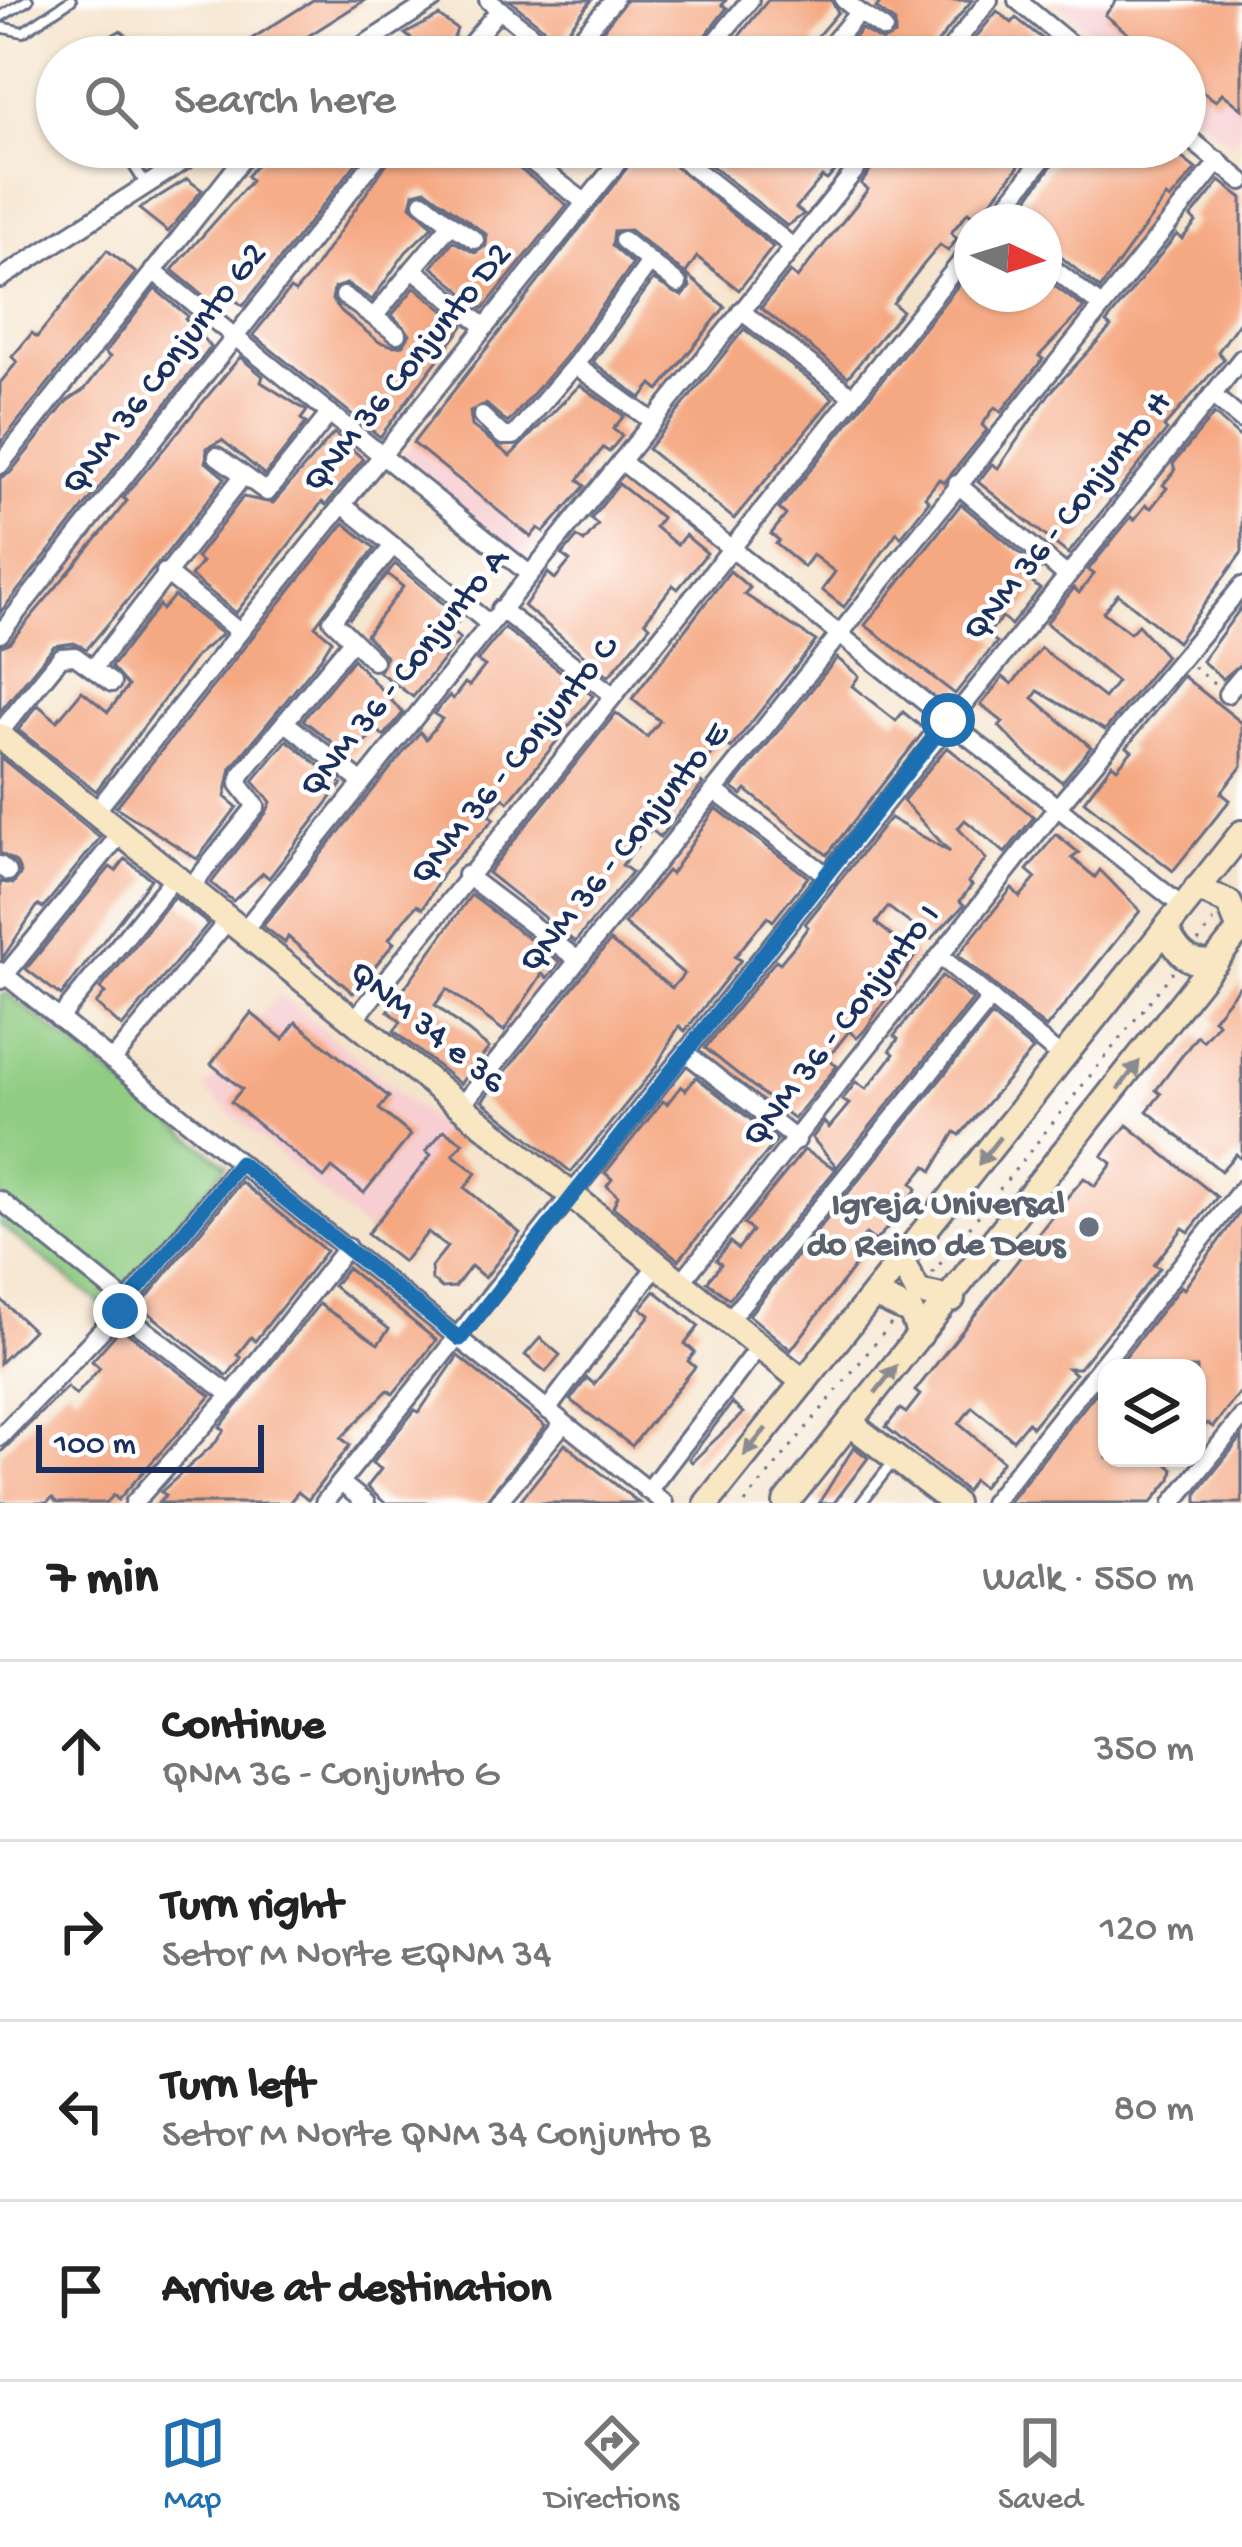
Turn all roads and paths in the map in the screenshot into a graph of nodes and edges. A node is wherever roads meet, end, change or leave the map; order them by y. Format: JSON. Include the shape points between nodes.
{"nodes":[{"id":1,"x":28,"y":0,"type":"edge"},
{"id":2,"x":71,"y":0,"type":"edge"},
{"id":3,"x":433,"y":0,"type":"edge"},
{"id":4,"x":614,"y":0,"type":"edge"},
{"id":5,"x":750,"y":0,"type":"edge"},
{"id":6,"x":988,"y":0,"type":"edge"},
{"id":7,"x":1017,"y":0,"type":"edge"},
{"id":8,"x":494,"y":5,"type":"edge"},
{"id":9,"x":852,"y":6,"type":"edge"},
{"id":10,"x":0,"y":17,"type":"edge"},
{"id":11,"x":0,"y":27,"type":"edge"},
{"id":12,"x":884,"y":29,"type":"dead end"},
{"id":13,"x":377,"y":36,"type":"edge"},
{"id":14,"x":474,"y":36,"type":"edge"},
{"id":15,"x":535,"y":36,"type":"edge"},
{"id":16,"x":581,"y":36,"type":"edge"},
{"id":17,"x":721,"y":36,"type":"edge"},
{"id":18,"x":834,"y":36,"type":"edge"},
{"id":19,"x":960,"y":36,"type":"edge"},
{"id":20,"x":1060,"y":36,"type":"edge"},
{"id":21,"x":1206,"y":151,"type":"edge"},
{"id":22,"x":1219,"y":161,"type":"junction"},
{"id":23,"x":135,"y":168,"type":"edge"},
{"id":24,"x":173,"y":168,"type":"edge"},
{"id":25,"x":235,"y":168,"type":"edge"},
{"id":26,"x":368,"y":168,"type":"edge"},
{"id":27,"x":540,"y":168,"type":"edge"},
{"id":28,"x":613,"y":168,"type":"edge"},
{"id":29,"x":693,"y":168,"type":"edge"},
{"id":30,"x":857,"y":168,"type":"edge"},
{"id":31,"x":1036,"y":168,"type":"edge"},
{"id":32,"x":1242,"y":181,"type":"edge"},
{"id":33,"x":146,"y":185,"type":"junction"},
{"id":34,"x":423,"y":202,"type":"dead end"},
{"id":35,"x":586,"y":202,"type":"junction"},
{"id":36,"x":1008,"y":204,"type":"edge"},
{"id":37,"x":451,"y":224,"type":"junction"},
{"id":38,"x":475,"y":240,"type":"dead end"},
{"id":39,"x":623,"y":240,"type":"dead end"},
{"id":40,"x":793,"y":247,"type":"junction"},
{"id":41,"x":650,"y":262,"type":"junction"},
{"id":42,"x":413,"y":269,"type":"junction"},
{"id":43,"x":954,"y":271,"type":"edge"},
{"id":44,"x":153,"y":272,"type":"junction"},
{"id":45,"x":1062,"y":275,"type":"edge"},
{"id":46,"x":0,"y":278,"type":"edge"},
{"id":47,"x":678,"y":284,"type":"dead end"},
{"id":48,"x":344,"y":296,"type":"dead end"},
{"id":49,"x":1101,"y":306,"type":"junction"},
{"id":50,"x":741,"y":311,"type":"junction"},
{"id":51,"x":374,"y":317,"type":"junction"},
{"id":52,"x":485,"y":326,"type":"junction"},
{"id":53,"x":397,"y":334,"type":"dead end"},
{"id":54,"x":235,"y":337,"type":"junction"},
{"id":55,"x":1242,"y":358,"type":"edge"},
{"id":56,"x":575,"y":365,"type":"junction"},
{"id":57,"x":1212,"y":395,"type":"junction"},
{"id":58,"x":853,"y":397,"type":"junction"},
{"id":59,"x":330,"y":413,"type":"junction"},
{"id":60,"x":482,"y":416,"type":"dead end"},
{"id":61,"x":1242,"y":420,"type":"edge"},
{"id":62,"x":652,"y":422,"type":"junction"},
{"id":63,"x":217,"y":456,"type":"dead end"},
{"id":64,"x":382,"y":456,"type":"junction"},
{"id":65,"x":621,"y":461,"type":"junction"},
{"id":66,"x":0,"y":465,"type":"edge"},
{"id":67,"x":242,"y":476,"type":"junction"},
{"id":68,"x":957,"y":484,"type":"junction"},
{"id":69,"x":343,"y":505,"type":"junction"},
{"id":70,"x":393,"y":546,"type":"junction"},
{"id":71,"x":730,"y":546,"type":"junction"},
{"id":72,"x":165,"y":572,"type":"junction"},
{"id":73,"x":528,"y":573,"type":"junction"},
{"id":74,"x":1066,"y":574,"type":"junction"},
{"id":75,"x":1242,"y":586,"type":"edge"},
{"id":76,"x":494,"y":616,"type":"junction"},
{"id":77,"x":237,"y":630,"type":"junction"},
{"id":78,"x":0,"y":634,"type":"edge"},
{"id":79,"x":842,"y":634,"type":"junction"},
{"id":80,"x":350,"y":643,"type":"junction"},
{"id":81,"x":1182,"y":659,"type":"junction"},
{"id":82,"x":374,"y":662,"type":"dead end"},
{"id":83,"x":93,"y":669,"type":"junction"},
{"id":84,"x":1242,"y":676,"type":"edge"},
{"id":85,"x":112,"y":683,"type":"dead end"},
{"id":86,"x":1227,"y":694,"type":"joint"},
{"id":87,"x":613,"y":695,"type":"junction"},
{"id":88,"x":948,"y":720,"type":"junction"},
{"id":89,"x":286,"y":723,"type":"junction"},
{"id":90,"x":0,"y":734,"type":"edge"},
{"id":91,"x":362,"y":782,"type":"junction"},
{"id":92,"x":716,"y":792,"type":"junction"},
{"id":93,"x":1056,"y":809,"type":"junction"},
{"id":94,"x":96,"y":811,"type":"junction"},
{"id":95,"x":122,"y":832,"type":"junction"},
{"id":96,"x":1242,"y":833,"type":"edge"},
{"id":97,"x":466,"y":875,"type":"junction"},
{"id":98,"x":828,"y":876,"type":"junction"},
{"id":99,"x":183,"y":881,"type":"junction"},
{"id":100,"x":1190,"y":897,"type":"junction"},
{"id":101,"x":1229,"y":903,"type":"junction"},
{"id":102,"x":237,"y":924,"type":"junction"},
{"id":103,"x":1166,"y":928,"type":"junction"},
{"id":104,"x":1233,"y":944,"type":"edge"},
{"id":105,"x":941,"y":957,"type":"junction"},
{"id":106,"x":1185,"y":957,"type":"junction"},
{"id":107,"x":578,"y":961,"type":"junction"},
{"id":108,"x":2,"y":976,"type":"edge"},
{"id":109,"x":991,"y":998,"type":"junction"},
{"id":110,"x":59,"y":1019,"type":"junction"},
{"id":111,"x":355,"y":1019,"type":"junction"},
{"id":112,"x":686,"y":1053,"type":"junction"},
{"id":113,"x":1061,"y":1057,"type":"junction"},
{"id":114,"x":112,"y":1061,"type":"junction"},
{"id":115,"x":462,"y":1105,"type":"junction"},
{"id":116,"x":797,"y":1140,"type":"junction"},
{"id":117,"x":240,"y":1163,"type":"junction"},
{"id":118,"x":1242,"y":1189,"type":"edge"},
{"id":119,"x":576,"y":1195,"type":"junction"},
{"id":120,"x":0,"y":1200,"type":"edge"},
{"id":121,"x":346,"y":1247,"type":"junction"},
{"id":122,"x":902,"y":1262,"type":"junction"},
{"id":123,"x":657,"y":1265,"type":"junction"},
{"id":124,"x":680,"y":1284,"type":"junction"},
{"id":125,"x":874,"y":1295,"type":"junction"},
{"id":126,"x":952,"y":1299,"type":"junction"},
{"id":127,"x":911,"y":1300,"type":"junction"},
{"id":128,"x":119,"y":1303,"type":"junction"},
{"id":129,"x":728,"y":1322,"type":"junction"},
{"id":130,"x":920,"y":1336,"type":"junction"},
{"id":131,"x":460,"y":1339,"type":"junction"},
{"id":132,"x":759,"y":1346,"type":"junction"},
{"id":133,"x":1117,"y":1359,"type":"edge"},
{"id":134,"x":804,"y":1382,"type":"junction"},
{"id":135,"x":1098,"y":1384,"type":"edge"},
{"id":136,"x":230,"y":1395,"type":"junction"},
{"id":137,"x":547,"y":1411,"type":"junction"},
{"id":138,"x":1242,"y":1417,"type":"edge"},
{"id":139,"x":563,"y":1424,"type":"junction"},
{"id":140,"x":851,"y":1424,"type":"junction"},
{"id":141,"x":0,"y":1437,"type":"edge"},
{"id":142,"x":759,"y":1437,"type":"junction"},
{"id":143,"x":1206,"y":1453,"type":"edge"},
{"id":144,"x":784,"y":1457,"type":"junction"},
{"id":145,"x":895,"y":1459,"type":"junction"},
{"id":146,"x":1194,"y":1467,"type":"edge"},
{"id":147,"x":808,"y":1476,"type":"junction"},
{"id":148,"x":341,"y":1483,"type":"junction"},
{"id":149,"x":648,"y":1491,"type":"junction"},
{"id":150,"x":134,"y":1503,"type":"edge"},
{"id":151,"x":324,"y":1503,"type":"edge"},
{"id":152,"x":366,"y":1503,"type":"edge"},
{"id":153,"x":497,"y":1503,"type":"edge"},
{"id":154,"x":664,"y":1503,"type":"edge"},
{"id":155,"x":707,"y":1503,"type":"edge"},
{"id":156,"x":745,"y":1503,"type":"edge"},
{"id":157,"x":786,"y":1503,"type":"edge"},
{"id":158,"x":861,"y":1503,"type":"edge"},
{"id":159,"x":954,"y":1503,"type":"edge"},
{"id":160,"x":992,"y":1503,"type":"edge"},
{"id":161,"x":1173,"y":1503,"type":"edge"}],
"edges":[{"from":1,"to":10,"type":"lane"},
{"from":2,"to":11,"type":"lane","via":[[23,32]]},
{"from":3,"to":13,"type":"street"},
{"from":4,"to":16,"type":"street"},
{"from":5,"to":17,"type":"street"},
{"from":6,"to":19,"type":"street"},
{"from":7,"to":20,"type":"street"},
{"from":8,"to":14,"type":"street"},
{"from":8,"to":15,"type":"street"},
{"from":9,"to":12,"type":"street"},
{"from":9,"to":18,"type":"street"},
{"from":21,"to":22,"type":"street"},
{"from":22,"to":32,"type":"street"},
{"from":22,"to":49,"type":"street","name":"QNM 36 - Conjunto E"},
{"from":23,"to":33,"type":"lane"},
{"from":24,"to":33,"type":"street"},
{"from":25,"to":44,"type":"street"},
{"from":26,"to":54,"type":"street","name":"QNM 36 Conjunto G2"},
{"from":27,"to":35,"type":"street"},
{"from":28,"to":35,"type":"street","name":"QNM 36 Conjunto D2"},
{"from":29,"to":40,"type":"street"},
{"from":30,"to":40,"type":"street","name":"QNM 36 - Conjunto A"},
{"from":31,"to":36,"type":"street"},
{"from":33,"to":46,"type":"street"},
{"from":34,"to":37,"type":"street"},
{"from":35,"to":52,"type":"street","name":"QNM 36 Conjunto D2"},
{"from":37,"to":38,"type":"street"},
{"from":37,"to":42,"type":"street"},
{"from":39,"to":41,"type":"street"},
{"from":40,"to":50,"type":"street","name":"QNM 36 - Conjunto A"},
{"from":41,"to":47,"type":"street"},
{"from":41,"to":56,"type":"street"},
{"from":42,"to":51,"type":"street"},
{"from":42,"to":52,"type":"street"},
{"from":43,"to":58,"type":"street","name":"QNM 36 - Conjunto C"},
{"from":44,"to":54,"type":"street"},
{"from":44,"to":66,"type":"street"},
{"from":45,"to":49,"type":"street"},
{"from":48,"to":51,"type":"street"},
{"from":49,"to":68,"type":"street","name":"QNM 36 - Conjunto E"},
{"from":50,"to":58,"type":"street"},
{"from":50,"to":62,"type":"street","name":"QNM 36 - Conjunto A"},
{"from":51,"to":53,"type":"street"},
{"from":52,"to":64,"type":"street","name":"QNM 36 Conjunto D2"},
{"from":54,"to":59,"type":"street"},
{"from":54,"to":78,"type":"street","name":"QNM 36 Conjunto G2"},
{"from":55,"to":57,"type":"street","name":"QNM 36 - Conjunto H"},
{"from":56,"to":60,"type":"street","via":[[514,436]]},
{"from":56,"to":62,"type":"street"},
{"from":57,"to":61,"type":"street"},
{"from":57,"to":74,"type":"street","name":"QNM 36 - Conjunto H"},
{"from":58,"to":71,"type":"street","name":"QNM 36 - Conjunto C"},
{"from":59,"to":64,"type":"street"},
{"from":59,"to":67,"type":"street","name":"QNM 36 Conjunto D2","via":[[272,490]]},
{"from":62,"to":65,"type":"street","name":"QNM 36 - Conjunto A"},
{"from":63,"to":67,"type":"street","name":"QNM 36 Conjunto D2"},
{"from":64,"to":69,"type":"street","name":"QNM 36 Conjunto D2"},
{"from":64,"to":73,"type":"street"},
{"from":65,"to":71,"type":"street"},
{"from":65,"to":73,"type":"street","name":"QNM 36 - Conjunto A"},
{"from":67,"to":72,"type":"street","name":"QNM 36 Conjunto D2"},
{"from":68,"to":74,"type":"street"},
{"from":68,"to":79,"type":"street","name":"QNM 36 - Conjunto E"},
{"from":69,"to":70,"type":"street"},
{"from":69,"to":77,"type":"street","name":"QNM 36 Conjunto D2"},
{"from":70,"to":76,"type":"street"},
{"from":70,"to":80,"type":"street","via":[[334,616]]},
{"from":71,"to":79,"type":"street"},
{"from":71,"to":87,"type":"street","name":"QNM 36 - Conjunto C"},
{"from":72,"to":77,"type":"street"},
{"from":72,"to":83,"type":"street","name":"QNM 36 Conjunto D2"},
{"from":73,"to":76,"type":"street","name":"QNM 36 - Conjunto A"},
{"from":74,"to":88,"type":"street","name":"QNM 36 - Conjunto H"},
{"from":75,"to":81,"type":"street","name":"QNM 36 - Conjunto I"},
{"from":76,"to":87,"type":"street"},
{"from":76,"to":91,"type":"street","name":"QNM 36 - Conjunto A"},
{"from":77,"to":94,"type":"street","name":"QNM 36 Conjunto D2"},
{"from":79,"to":88,"type":"street"},
{"from":79,"to":92,"type":"street","name":"QNM 36 - Conjunto E"},
{"from":80,"to":82,"type":"street"},
{"from":80,"to":89,"type":"street"},
{"from":81,"to":86,"type":"path"},
{"from":81,"to":93,"type":"street","name":"QNM 36 - Conjunto I"},
{"from":83,"to":85,"type":"street"},
{"from":83,"to":90,"type":"street","via":[[61,657]]},
{"from":84,"to":86,"type":"street"},
{"from":87,"to":97,"type":"street","name":"QNM 36 - Conjunto C"},
{"from":88,"to":93,"type":"street"},
{"from":88,"to":98,"type":"street","name":"QNM 36 - Conjunto H"},
{"from":89,"to":91,"type":"street"},
{"from":89,"to":99,"type":"street","via":[[239,780],[256,806]]},
{"from":90,"to":94,"type":"main road","name":"QNM 34 e 36"},
{"from":91,"to":102,"type":"street","name":"QNM 36 - Conjunto A"},
{"from":92,"to":98,"type":"street"},
{"from":92,"to":107,"type":"street","name":"QNM 36 - Conjunto E"},
{"from":93,"to":100,"type":"street"},
{"from":93,"to":105,"type":"street","name":"QNM 36 - Conjunto I"},
{"from":94,"to":95,"type":"main road","name":"QNM 34 e 36"},
{"from":95,"to":99,"type":"main road","name":"QNM 34 e 36"},
{"from":95,"to":108,"type":"street"},
{"from":96,"to":100,"type":"main road"},
{"from":97,"to":107,"type":"street"},
{"from":97,"to":111,"type":"street","name":"QNM 36 - Conjunto C"},
{"from":98,"to":112,"type":"street","name":"QNM 36 - Conjunto H"},
{"from":99,"to":102,"type":"main road","name":"QNM 34 e 36"},
{"from":99,"to":110,"type":"street"},
{"from":100,"to":101,"type":"main road"},
{"from":100,"to":103,"type":"main road"},
{"from":101,"to":104,"type":"main road"},
{"from":101,"to":106,"type":"path"},
{"from":102,"to":111,"type":"main road","name":"QNM 34 e 36"},
{"from":102,"to":114,"type":"street","name":"QNM 36 - Conjunto A"},
{"from":103,"to":106,"type":"main road"},
{"from":103,"to":113,"type":"main road"},
{"from":104,"to":106,"type":"main road"},
{"from":126,"to":104,"type":"main road","one_way":true},
{"from":105,"to":109,"type":"street"},
{"from":105,"to":116,"type":"street","name":"QNM 36 - Conjunto I"},
{"from":106,"to":127,"type":"path"},
{"from":107,"to":115,"type":"street","name":"QNM 36 - Conjunto E"},
{"from":108,"to":110,"type":"street"},
{"from":109,"to":113,"type":"street"},
{"from":109,"to":129,"type":"street"},
{"from":110,"to":114,"type":"street"},
{"from":111,"to":115,"type":"main road","name":"QNM 34 e 36"},
{"from":112,"to":116,"type":"street"},
{"from":112,"to":119,"type":"street","name":"QNM 36 - Conjunto H"},
{"from":113,"to":122,"type":"main road","one_way":true},
{"from":114,"to":117,"type":"street"},
{"from":115,"to":119,"type":"main road","name":"QNM 34 e 36"},
{"from":116,"to":124,"type":"street","name":"QNM 36 - Conjunto I"},
{"from":117,"to":121,"type":"street"},
{"from":117,"to":128,"type":"street"},
{"from":118,"to":133,"type":"street"},
{"from":119,"to":123,"type":"main road","name":"QNM 34 e 36"},
{"from":119,"to":131,"type":"street","name":"QNM 36 - Conjunto H"},
{"from":120,"to":128,"type":"street"},
{"from":121,"to":131,"type":"street"},
{"from":121,"to":136,"type":"street"},
{"from":122,"to":125,"type":"main road"},
{"from":122,"to":127,"type":"main road"},
{"from":123,"to":124,"type":"main road","name":"QNM 34 e 36"},
{"from":123,"to":137,"type":"street"},
{"from":124,"to":129,"type":"main road","name":"QNM 34 e 36"},
{"from":125,"to":127,"type":"main road"},
{"from":125,"to":134,"type":"main road"},
{"from":126,"to":127,"type":"main road"},
{"from":126,"to":130,"type":"main road"},
{"from":127,"to":130,"type":"main road"},
{"from":127,"to":144,"type":"path"},
{"from":128,"to":136,"type":"street"},
{"from":128,"to":141,"type":"street"},
{"from":129,"to":132,"type":"main road","name":"QNM 34 e 36"},
{"from":140,"to":130,"type":"main road","one_way":true},
{"from":131,"to":137,"type":"street"},
{"from":131,"to":148,"type":"street","name":"QNM 36 - Conjunto H"},
{"from":132,"to":134,"type":"main road","name":"QNM 34 e 36"},
{"from":132,"to":149,"type":"street"},
{"from":134,"to":142,"type":"main road"},
{"from":135,"to":160,"type":"street"},
{"from":136,"to":150,"type":"street"},
{"from":137,"to":139,"type":"street"},
{"from":138,"to":143,"type":"street"},
{"from":139,"to":149,"type":"street"},
{"from":139,"to":153,"type":"street"},
{"from":140,"to":145,"type":"main road"},
{"from":140,"to":147,"type":"main road"},
{"from":142,"to":144,"type":"path"},
{"from":142,"to":155,"type":"main road","one_way":true},
{"from":144,"to":147,"type":"path"},
{"from":144,"to":156,"type":"path"},
{"from":145,"to":158,"type":"lane"},
{"from":145,"to":159,"type":"main road"},
{"from":146,"to":161,"type":"street"},
{"from":147,"to":157,"type":"main road"},
{"from":148,"to":151,"type":"street","name":"QNM 36 - Conjunto H"},
{"from":148,"to":152,"type":"street"},
{"from":149,"to":154,"type":"street"}]}
